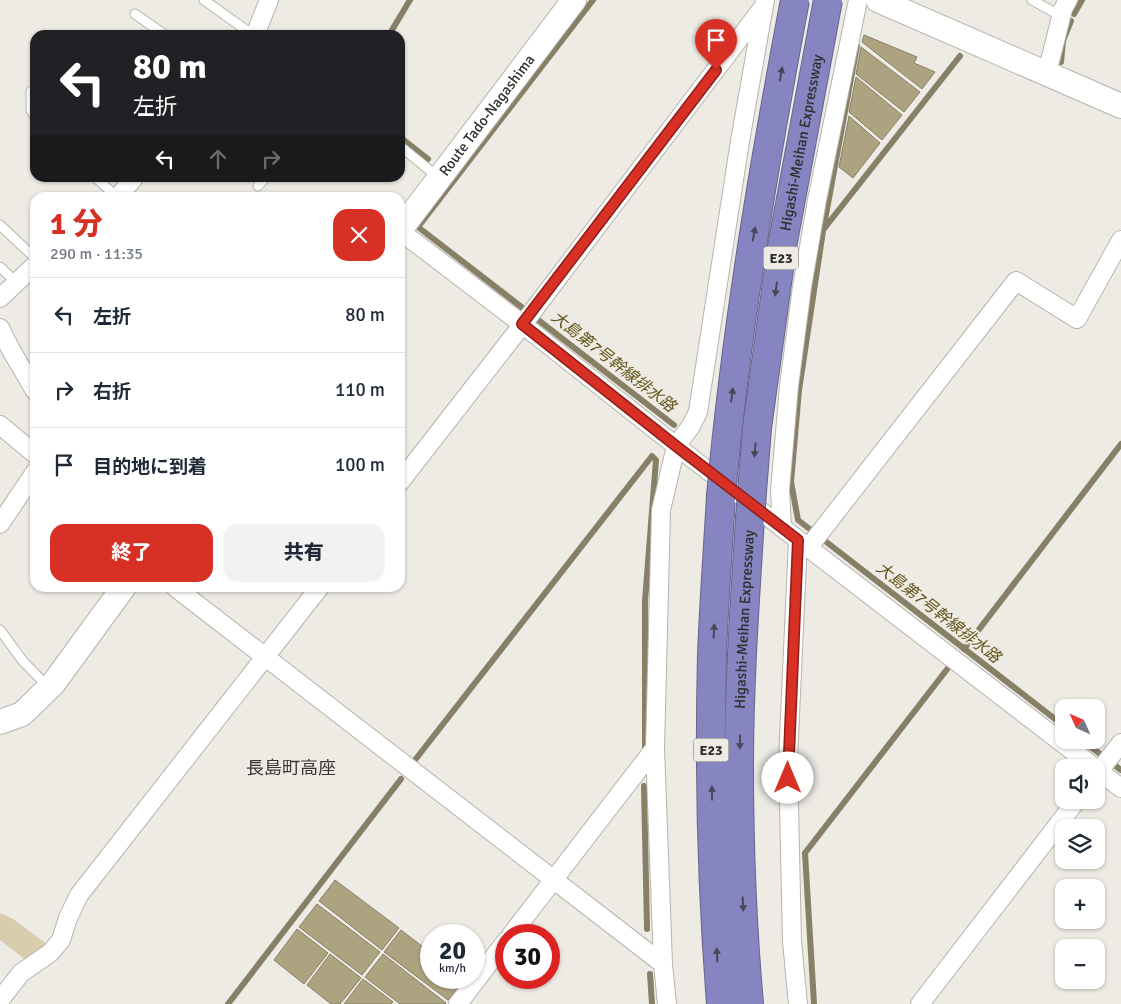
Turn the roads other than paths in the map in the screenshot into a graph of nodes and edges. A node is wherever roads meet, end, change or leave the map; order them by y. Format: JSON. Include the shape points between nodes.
{"nodes":[{"id":1,"x":204,"y":0,"type":"edge"},
{"id":2,"x":269,"y":0,"type":"edge"},
{"id":3,"x":574,"y":0,"type":"edge"},
{"id":4,"x":795,"y":0,"type":"edge"},
{"id":5,"x":828,"y":0,"type":"edge"},
{"id":6,"x":858,"y":0,"type":"edge"},
{"id":7,"x":878,"y":0,"type":"edge"},
{"id":8,"x":1032,"y":0,"type":"edge"},
{"id":9,"x":765,"y":3,"type":"edge"},
{"id":10,"x":1064,"y":8,"type":"edge"},
{"id":11,"x":135,"y":14,"type":"dead end"},
{"id":12,"x":158,"y":30,"type":"edge"},
{"id":13,"x":247,"y":30,"type":"edge"},
{"id":14,"x":256,"y":30,"type":"edge"},
{"id":15,"x":1047,"y":73,"type":"junction"},
{"id":16,"x":1121,"y":106,"type":"edge"},
{"id":17,"x":405,"y":150,"type":"edge"},
{"id":18,"x":439,"y":178,"type":"junction"},
{"id":19,"x":100,"y":182,"type":"edge"},
{"id":20,"x":130,"y":182,"type":"edge"},
{"id":21,"x":261,"y":182,"type":"edge"},
{"id":22,"x":258,"y":186,"type":"dead end"},
{"id":23,"x":111,"y":192,"type":"edge"},
{"id":24,"x":121,"y":192,"type":"edge"},
{"id":25,"x":405,"y":224,"type":"edge"},
{"id":26,"x":0,"y":225,"type":"edge"},
{"id":27,"x":405,"y":234,"type":"edge"},
{"id":28,"x":1119,"y":250,"type":"edge"},
{"id":29,"x":30,"y":253,"type":"edge"},
{"id":30,"x":0,"y":267,"type":"edge"},
{"id":31,"x":30,"y":270,"type":"edge"},
{"id":32,"x":17,"y":283,"type":"junction"},
{"id":33,"x":0,"y":298,"type":"edge"},
{"id":34,"x":528,"y":317,"type":"junction"},
{"id":35,"x":0,"y":328,"type":"edge"},
{"id":36,"x":30,"y":384,"type":"edge"},
{"id":37,"x":0,"y":425,"type":"edge"},
{"id":38,"x":676,"y":446,"type":"junction"},
{"id":39,"x":30,"y":450,"type":"edge"},
{"id":40,"x":405,"y":476,"type":"edge"},
{"id":41,"x":30,"y":485,"type":"edge"},
{"id":42,"x":0,"y":524,"type":"edge"},
{"id":43,"x":782,"y":528,"type":"junction"},
{"id":44,"x":810,"y":540,"type":"junction"},
{"id":45,"x":120,"y":592,"type":"edge"},
{"id":46,"x":181,"y":592,"type":"edge"},
{"id":47,"x":316,"y":592,"type":"edge"},
{"id":48,"x":0,"y":630,"type":"edge"},
{"id":49,"x":265,"y":657,"type":"junction"},
{"id":50,"x":49,"y":687,"type":"junction"},
{"id":51,"x":0,"y":722,"type":"edge"},
{"id":52,"x":655,"y":748,"type":"junction"},
{"id":53,"x":1096,"y":759,"type":"edge"},
{"id":54,"x":1105,"y":767,"type":"edge"},
{"id":55,"x":1121,"y":788,"type":"edge"},
{"id":56,"x":1070,"y":809,"type":"edge"},
{"id":57,"x":554,"y":880,"type":"junction"},
{"id":58,"x":520,"y":924,"type":"edge"},
{"id":59,"x":495,"y":955,"type":"edge"},
{"id":60,"x":663,"y":964,"type":"junction"},
{"id":61,"x":0,"y":1000,"type":"edge"},
{"id":62,"x":458,"y":1004,"type":"edge"},
{"id":63,"x":667,"y":1004,"type":"edge"},
{"id":64,"x":721,"y":1004,"type":"edge"},
{"id":65,"x":749,"y":1004,"type":"edge"},
{"id":66,"x":798,"y":1004,"type":"edge"},
{"id":67,"x":920,"y":1004,"type":"edge"}],
"edges":[{"from":1,"to":13,"type":"lane"},
{"from":2,"to":14,"type":"street"},
{"from":3,"to":18,"type":"main road","name":"Route Tado-Nagashima"},
{"from":64,"to":4,"type":"highway","name":"Higashi-Meihan Expressway","number":"E23","one_way":true,"bridge":true,"via":[[713,878],[711,754],[712,653],[721,496],[727,426],[752,243]]},
{"from":5,"to":65,"type":"highway","name":"Higashi-Meihan Expressway","number":"E23","one_way":true,"bridge":true,"via":[[782,247],[757,428],[742,655],[739,765],[741,877]]},
{"from":6,"to":43,"type":"street","via":[[802,287],[780,490]]},
{"from":7,"to":15,"type":"main road"},
{"from":8,"to":10,"type":"lane"},
{"from":9,"to":34,"type":"street"},
{"from":9,"to":38,"type":"street","via":[[698,412],[692,426]]},
{"from":10,"to":15,"type":"street"},
{"from":11,"to":12,"type":"lane"},
{"from":15,"to":16,"type":"main road"},
{"from":17,"to":18,"type":"lane"},
{"from":18,"to":25,"type":"main road","name":"Route Tado-Nagashima"},
{"from":19,"to":23,"type":"lane"},
{"from":20,"to":24,"type":"street"},
{"from":21,"to":22,"type":"lane"},
{"from":26,"to":29,"type":"lane"},
{"from":27,"to":34,"type":"street"},
{"from":28,"to":44,"type":"street","via":[[1077,319],[1016,281]]},
{"from":30,"to":32,"type":"lane"},
{"from":31,"to":32,"type":"street"},
{"from":32,"to":33,"type":"street"},
{"from":34,"to":38,"type":"street"},
{"from":34,"to":40,"type":"street"},
{"from":35,"to":36,"type":"street","via":[[8,352]]},
{"from":37,"to":39,"type":"street"},
{"from":38,"to":43,"type":"street"},
{"from":38,"to":52,"type":"street","via":[[661,510]]},
{"from":41,"to":42,"type":"street"},
{"from":43,"to":44,"type":"street"},
{"from":44,"to":53,"type":"street"},
{"from":44,"to":66,"type":"street","via":[[788,760],[792,941]]},
{"from":45,"to":50,"type":"main road"},
{"from":46,"to":49,"type":"street"},
{"from":47,"to":49,"type":"street"},
{"from":48,"to":50,"type":"lane","via":[[22,660]]},
{"from":49,"to":57,"type":"street"},
{"from":49,"to":61,"type":"street","via":[[79,895],[61,940],[50,953],[21,973]]},
{"from":50,"to":51,"type":"main road","via":[[22,714]]},
{"from":52,"to":57,"type":"street"},
{"from":52,"to":60,"type":"street"},
{"from":54,"to":55,"type":"street"},
{"from":56,"to":67,"type":"street"},
{"from":57,"to":58,"type":"street"},
{"from":57,"to":60,"type":"street"},
{"from":59,"to":62,"type":"street"},
{"from":60,"to":63,"type":"street"}]}
